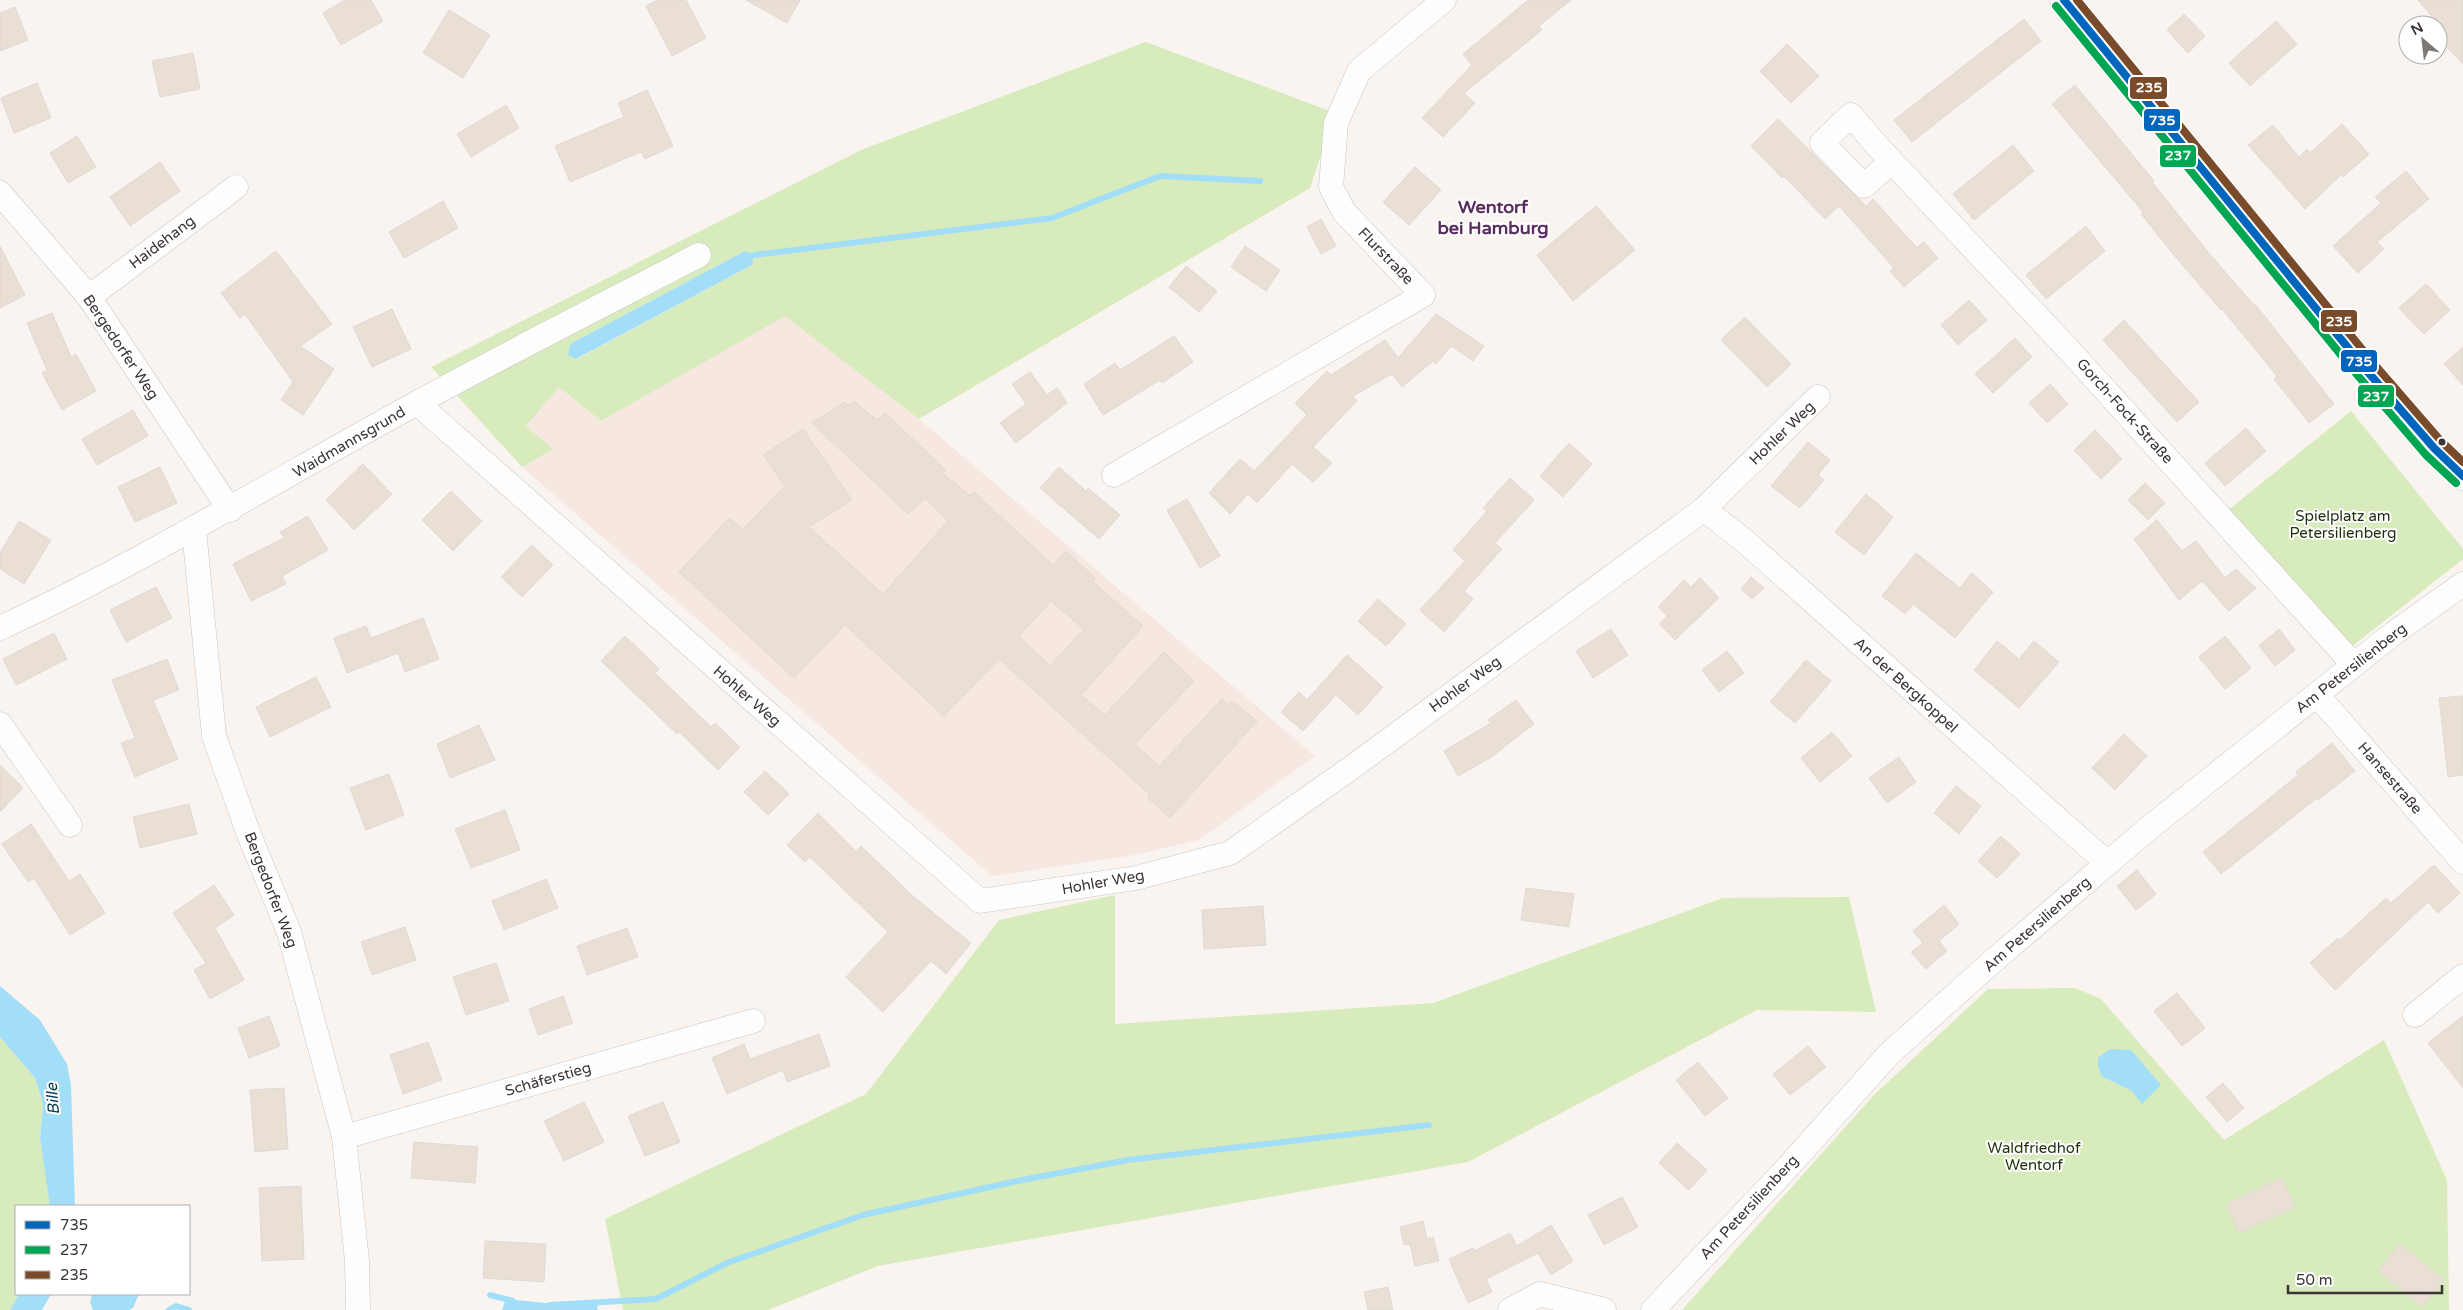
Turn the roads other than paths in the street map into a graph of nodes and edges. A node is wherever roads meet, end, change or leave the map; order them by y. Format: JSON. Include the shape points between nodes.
{"nodes":[{"id":1,"x":1444,"y":0,"type":"edge"},
{"id":2,"x":2064,"y":0,"type":"edge"},
{"id":3,"x":1891,"y":162,"type":"dead end"},
{"id":4,"x":236,"y":187,"type":"dead end"},
{"id":5,"x":0,"y":193,"type":"edge"},
{"id":6,"x":699,"y":255,"type":"dead end"},
{"id":7,"x":89,"y":297,"type":"junction"},
{"id":8,"x":1818,"y":397,"type":"dead end"},
{"id":9,"x":417,"y":403,"type":"junction"},
{"id":10,"x":1114,"y":475,"type":"dead end"},
{"id":11,"x":2463,"y":476,"type":"edge"},
{"id":12,"x":1704,"y":509,"type":"junction"},
{"id":13,"x":230,"y":510,"type":"junction"},
{"id":14,"x":194,"y":530,"type":"junction"},
{"id":15,"x":2463,"y":584,"type":"edge"},
{"id":16,"x":0,"y":628,"type":"edge"},
{"id":17,"x":2354,"y":665,"type":"junction"},
{"id":18,"x":2317,"y":695,"type":"junction"},
{"id":19,"x":0,"y":724,"type":"edge"},
{"id":20,"x":70,"y":825,"type":"dead end"},
{"id":21,"x":2463,"y":862,"type":"edge"},
{"id":22,"x":2107,"y":863,"type":"junction"},
{"id":23,"x":2463,"y":976,"type":"edge"},
{"id":24,"x":2415,"y":1014,"type":"dead end"},
{"id":25,"x":753,"y":1021,"type":"dead end"},
{"id":26,"x":344,"y":1137,"type":"junction"},
{"id":27,"x":358,"y":1310,"type":"edge"},
{"id":28,"x":1510,"y":1310,"type":"edge"},
{"id":29,"x":1604,"y":1310,"type":"edge"},
{"id":30,"x":1653,"y":1310,"type":"edge"}],
"edges":[{"from":1,"to":10,"type":"street","name":"Flurstraße","via":[[1359,71],[1336,123],[1331,187],[1344,212],[1424,295]]},
{"from":2,"to":11,"type":"main road","via":[[2367,371],[2434,448]]},
{"from":3,"to":17,"type":"street","name":"Gorch-Fock-Straße","via":[[2069,350]]},
{"from":4,"to":7,"type":"street","name":"Haidehang"},
{"from":5,"to":7,"type":"street","name":"Bergedorfer Weg"},
{"from":6,"to":9,"type":"street","name":"Waidmannsgrund"},
{"from":7,"to":13,"type":"street","name":"Bergedorfer Weg"},
{"from":8,"to":12,"type":"street","name":"Hohler Weg"},
{"from":9,"to":12,"type":"street","name":"Hohler Weg","via":[[980,901],[1136,878],[1230,853]]},
{"from":9,"to":13,"type":"street","name":"Waidmannsgrund"},
{"from":12,"to":22,"type":"street","name":"An der Bergkoppel","via":[[1747,543]]},
{"from":13,"to":14,"type":"street","name":"Waidmannsgrund"},
{"from":14,"to":16,"type":"street","name":"Waidmannsgrund"},
{"from":14,"to":26,"type":"street","name":"Bergedorfer Weg","via":[[214,736],[248,832],[289,932]]},
{"from":15,"to":17,"type":"street","name":"Am Petersilienberg"},
{"from":17,"to":18,"type":"street","name":"Am Petersilienberg"},
{"from":18,"to":21,"type":"street","name":"Hansestraße"},
{"from":18,"to":22,"type":"street","name":"Am Petersilienberg"},
{"from":19,"to":20,"type":"street"},
{"from":22,"to":30,"type":"street","name":"Am Petersilienberg","via":[[1889,1054]]},
{"from":23,"to":24,"type":"street"},
{"from":25,"to":26,"type":"street","name":"Schäferstieg"},
{"from":26,"to":27,"type":"street","name":"Bergedorfer Weg","via":[[357,1260]]},
{"from":28,"to":29,"type":"street","via":[[1540,1294]]}]}
